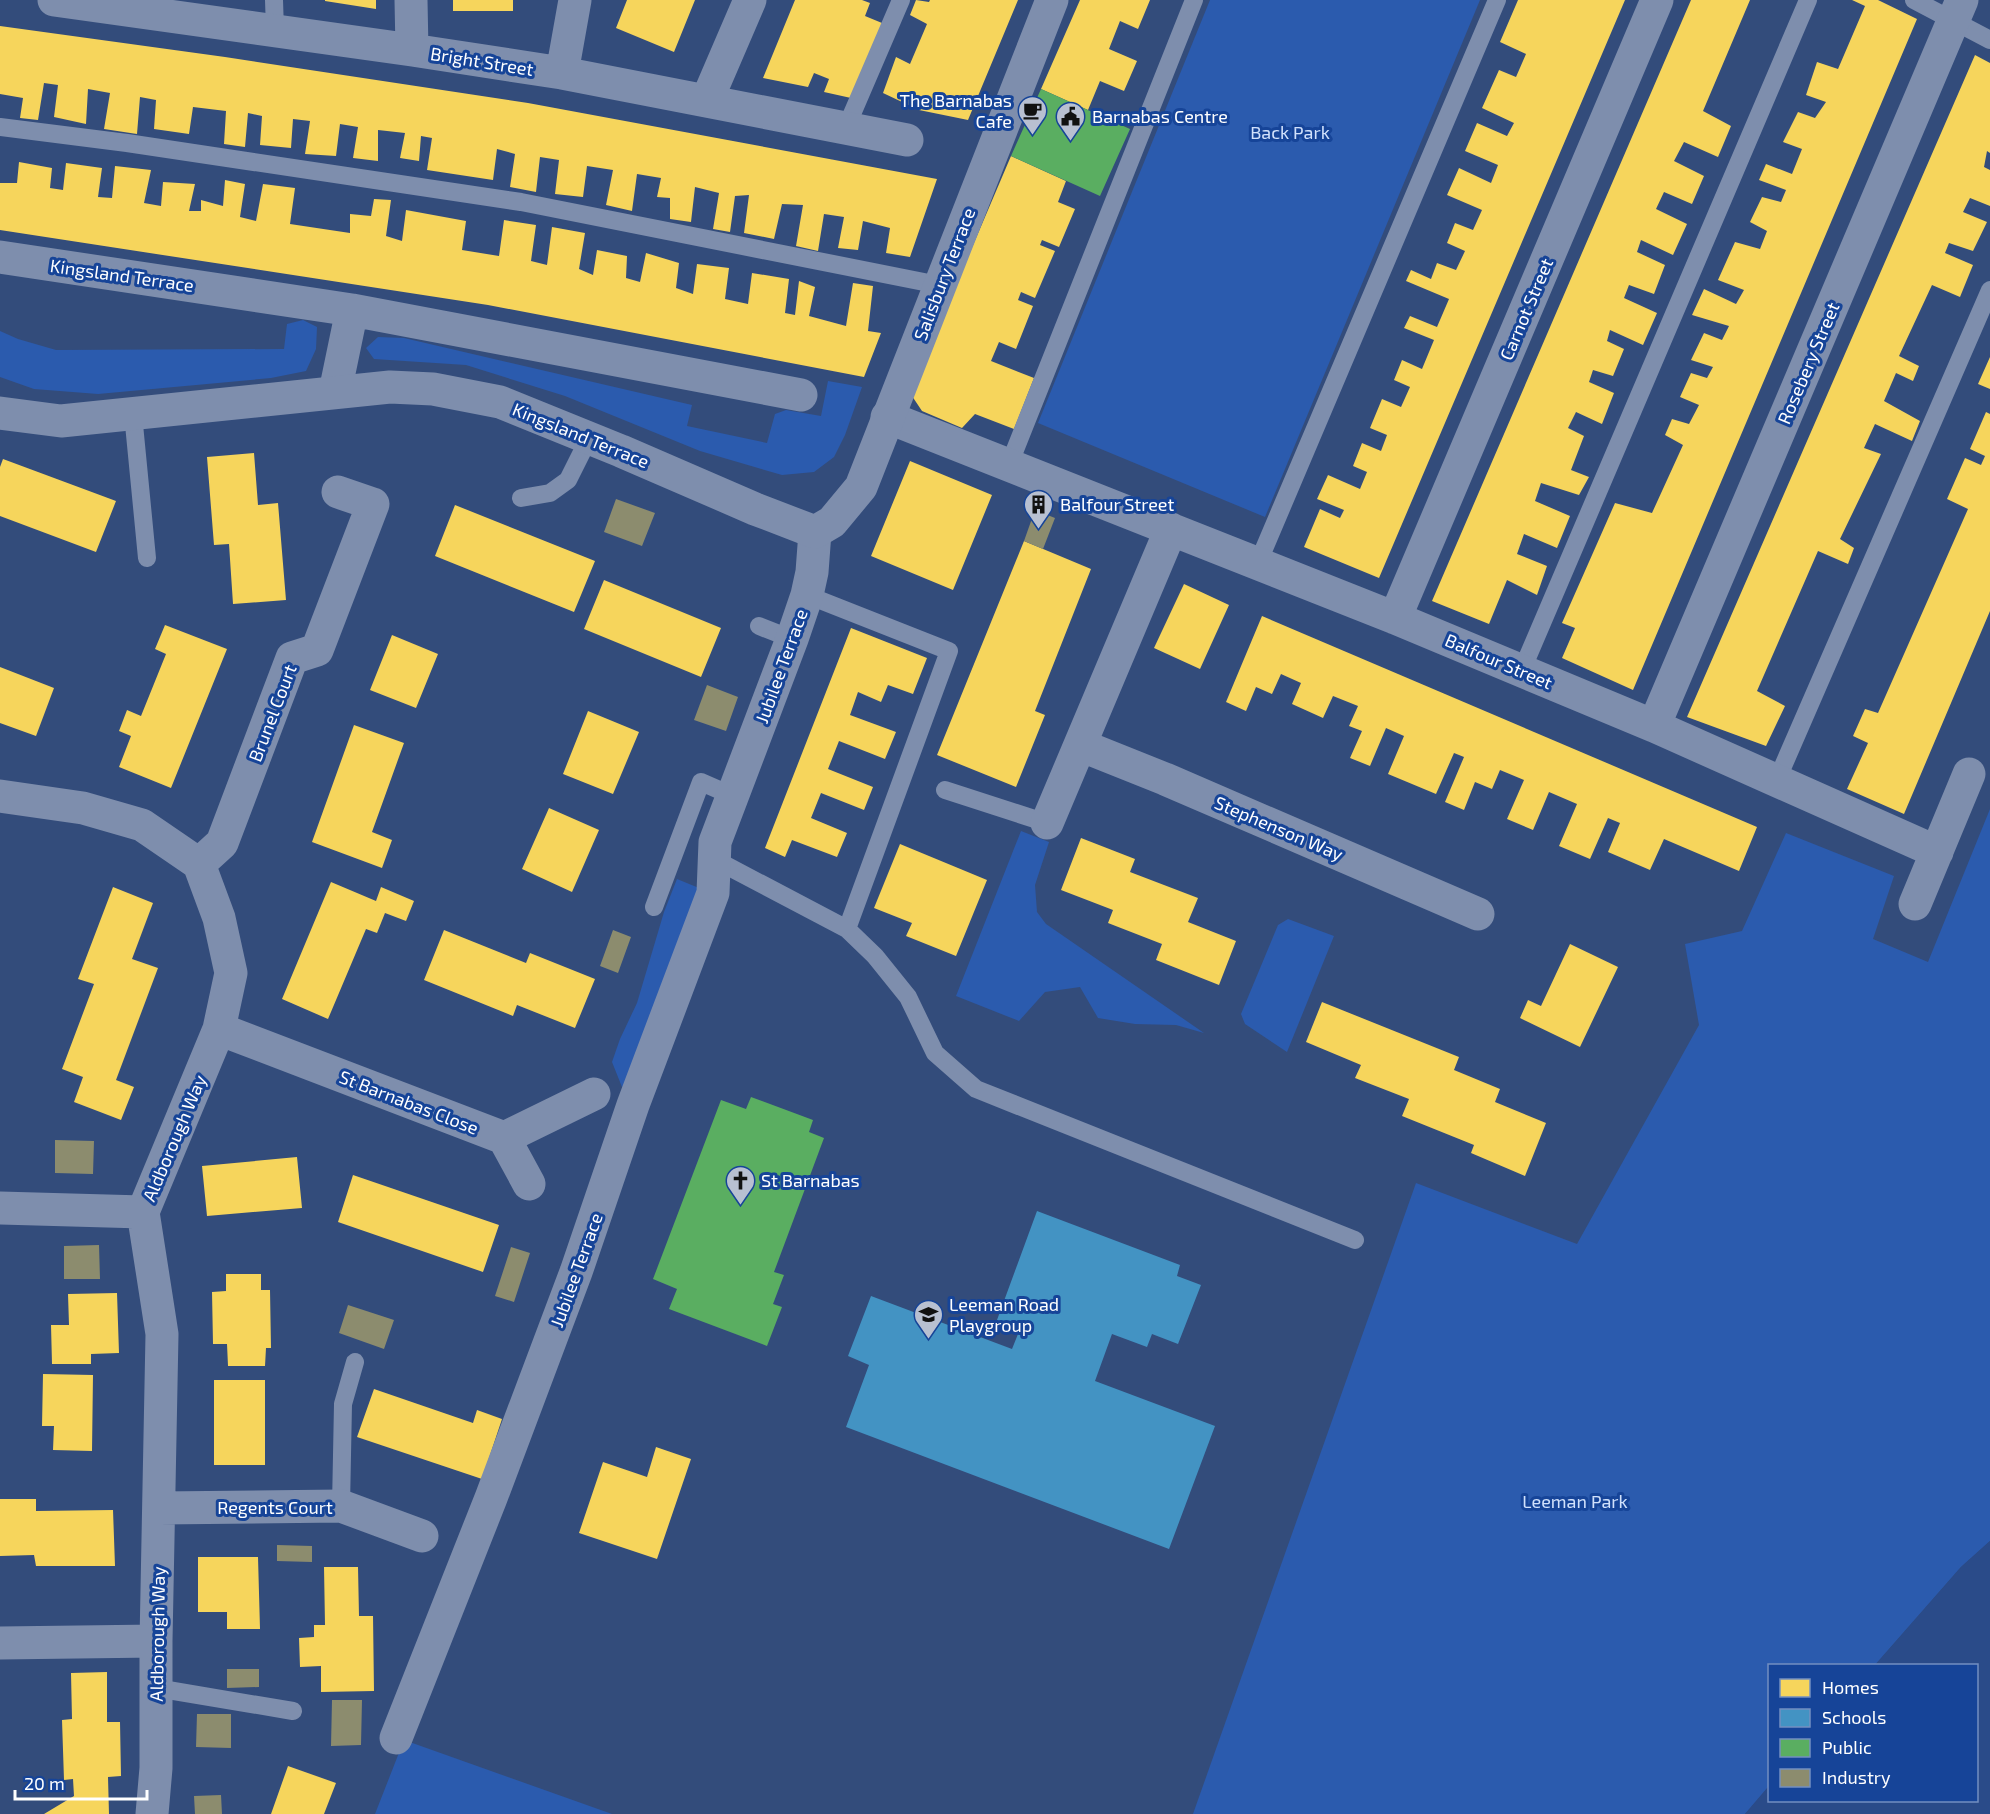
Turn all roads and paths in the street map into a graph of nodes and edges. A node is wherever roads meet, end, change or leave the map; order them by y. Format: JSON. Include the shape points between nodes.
{"nodes":[{"id":1,"x":54,"y":0,"type":"edge"},
{"id":2,"x":411,"y":0,"type":"edge"},
{"id":3,"x":575,"y":0,"type":"edge"},
{"id":4,"x":750,"y":0,"type":"edge"},
{"id":5,"x":901,"y":0,"type":"edge"},
{"id":6,"x":1052,"y":0,"type":"edge"},
{"id":7,"x":1194,"y":0,"type":"edge"},
{"id":8,"x":1497,"y":0,"type":"edge"},
{"id":9,"x":1657,"y":0,"type":"edge"},
{"id":10,"x":1808,"y":0,"type":"edge"},
{"id":11,"x":1914,"y":0,"type":"edge"},
{"id":12,"x":132,"y":5,"type":"edge"},
{"id":13,"x":1958,"y":10,"type":"edge"},
{"id":14,"x":274,"y":15,"type":"edge"},
{"id":15,"x":1990,"y":40,"type":"edge"},
{"id":16,"x":412,"y":50,"type":"junction"},
{"id":17,"x":562,"y":73,"type":"junction"},
{"id":18,"x":708,"y":100,"type":"junction"},
{"id":19,"x":0,"y":127,"type":"edge"},
{"id":20,"x":846,"y":128,"type":"junction"},
{"id":21,"x":907,"y":140,"type":"dead end"},
{"id":22,"x":0,"y":257,"type":"edge"},
{"id":23,"x":939,"y":285,"type":"junction"},
{"id":24,"x":1990,"y":290,"type":"edge"},
{"id":25,"x":352,"y":310,"type":"junction"},
{"id":26,"x":335,"y":392,"type":"junction"},
{"id":27,"x":801,"y":394,"type":"dead end"},
{"id":28,"x":0,"y":413,"type":"edge"},
{"id":29,"x":133,"y":414,"type":"junction"},
{"id":30,"x":887,"y":417,"type":"junction"},
{"id":31,"x":589,"y":438,"type":"junction"},
{"id":32,"x":1009,"y":465,"type":"junction"},
{"id":33,"x":338,"y":492,"type":"dead end"},
{"id":34,"x":521,"y":498,"type":"dead end"},
{"id":35,"x":1171,"y":529,"type":"junction"},
{"id":36,"x":815,"y":532,"type":"junction"},
{"id":37,"x":147,"y":558,"type":"dead end"},
{"id":38,"x":1258,"y":563,"type":"junction"},
{"id":39,"x":807,"y":595,"type":"junction"},
{"id":40,"x":1395,"y":618,"type":"junction"},
{"id":41,"x":759,"y":626,"type":"dead end"},
{"id":42,"x":792,"y":639,"type":"junction"},
{"id":43,"x":1522,"y":670,"type":"junction"},
{"id":44,"x":1654,"y":726,"type":"junction"},
{"id":45,"x":1080,"y":745,"type":"junction"},
{"id":46,"x":1969,"y":774,"type":"dead end"},
{"id":47,"x":1777,"y":780,"type":"junction"},
{"id":48,"x":945,"y":790,"type":"dead end"},
{"id":49,"x":0,"y":796,"type":"edge"},
{"id":50,"x":733,"y":796,"type":"junction"},
{"id":51,"x":1047,"y":823,"type":"joint"},
{"id":52,"x":1937,"y":852,"type":"junction"},
{"id":53,"x":714,"y":859,"type":"junction"},
{"id":54,"x":199,"y":864,"type":"junction"},
{"id":55,"x":1915,"y":904,"type":"dead end"},
{"id":56,"x":654,"y":907,"type":"dead end"},
{"id":57,"x":1478,"y":914,"type":"dead end"},
{"id":58,"x":847,"y":929,"type":"junction"},
{"id":59,"x":219,"y":1029,"type":"junction"},
{"id":60,"x":594,"y":1094,"type":"dead end"},
{"id":61,"x":504,"y":1138,"type":"junction"},
{"id":62,"x":529,"y":1184,"type":"dead end"},
{"id":63,"x":0,"y":1208,"type":"edge"},
{"id":64,"x":143,"y":1212,"type":"junction"},
{"id":65,"x":1355,"y":1240,"type":"dead end"},
{"id":66,"x":355,"y":1362,"type":"dead end"},
{"id":67,"x":341,"y":1506,"type":"junction"},
{"id":68,"x":159,"y":1508,"type":"junction"},
{"id":69,"x":422,"y":1536,"type":"dead end"},
{"id":70,"x":156,"y":1641,"type":"junction"},
{"id":71,"x":0,"y":1643,"type":"edge"},
{"id":72,"x":156,"y":1688,"type":"junction"},
{"id":73,"x":293,"y":1711,"type":"dead end"},
{"id":74,"x":396,"y":1738,"type":"dead end"},
{"id":75,"x":152,"y":1814,"type":"edge"}],
"edges":[{"from":1,"to":12,"type":"street","name":"Bright Street"},
{"from":2,"to":16,"type":"street"},
{"from":3,"to":17,"type":"street"},
{"from":4,"to":18,"type":"street"},
{"from":5,"to":20,"type":"lane"},
{"from":6,"to":23,"type":"street","name":"Salisbury Terrace"},
{"from":7,"to":32,"type":"lane"},
{"from":8,"to":38,"type":"lane"},
{"from":9,"to":40,"type":"street","name":"Carnot Street"},
{"from":10,"to":43,"type":"lane"},
{"from":11,"to":13,"type":"lane"},
{"from":12,"to":14,"type":"street","name":"Bright Street"},
{"from":13,"to":15,"type":"lane"},
{"from":13,"to":44,"type":"street","name":"Rosebery Street"},
{"from":14,"to":16,"type":"street","name":"Bright Street"},
{"from":16,"to":17,"type":"street","name":"Bright Street"},
{"from":17,"to":18,"type":"street","name":"Bright Street"},
{"from":18,"to":20,"type":"street","name":"Bright Street"},
{"from":19,"to":23,"type":"lane","via":[[521,202]]},
{"from":20,"to":21,"type":"street","name":"Bright Street"},
{"from":22,"to":25,"type":"street","name":"Kingsland Terrace"},
{"from":23,"to":30,"type":"street","name":"Salisbury Terrace"},
{"from":24,"to":47,"type":"lane"},
{"from":25,"to":26,"type":"street"},
{"from":25,"to":27,"type":"street","name":"Kingsland Terrace"},
{"from":26,"to":29,"type":"street","name":"Kingsland Terrace"},
{"from":26,"to":31,"type":"street","name":"Kingsland Terrace","via":[[390,387],[433,389],[500,402]]},
{"from":28,"to":29,"type":"street","name":"Kingsland Terrace","via":[[60,421]]},
{"from":29,"to":37,"type":"lane"},
{"from":30,"to":32,"type":"street","name":"Balfour Street"},
{"from":30,"to":36,"type":"street","name":"Salisbury Terrace","via":[[861,487],[832,522]]},
{"from":31,"to":34,"type":"lane","via":[[568,480],[550,493]]},
{"from":31,"to":36,"type":"street","name":"Kingsland Terrace"},
{"from":32,"to":35,"type":"street","name":"Balfour Street"},
{"from":33,"to":54,"type":"street","name":"Brunel Court","via":[[372,504],[317,650],[292,658],[222,843]]},
{"from":35,"to":38,"type":"street","name":"Balfour Street"},
{"from":35,"to":45,"type":"street"},
{"from":36,"to":39,"type":"street","name":"Jubilee Terrace"},
{"from":38,"to":40,"type":"street","name":"Balfour Street"},
{"from":39,"to":42,"type":"street","name":"Jubilee Terrace"},
{"from":39,"to":58,"type":"lane","via":[[949,651]]},
{"from":40,"to":43,"type":"street","name":"Balfour Street"},
{"from":41,"to":42,"type":"lane"},
{"from":42,"to":50,"type":"street","name":"Jubilee Terrace"},
{"from":43,"to":44,"type":"street","name":"Balfour Street"},
{"from":44,"to":47,"type":"street","name":"Balfour Street"},
{"from":45,"to":51,"type":"street"},
{"from":45,"to":57,"type":"street","name":"Stephenson Way"},
{"from":46,"to":52,"type":"street"},
{"from":47,"to":52,"type":"street","name":"Balfour Street"},
{"from":48,"to":51,"type":"lane"},
{"from":49,"to":54,"type":"street","via":[[83,808],[142,825]]},
{"from":50,"to":53,"type":"street","name":"Jubilee Terrace","via":[[715,842]]},
{"from":50,"to":56,"type":"lane","via":[[701,782]]},
{"from":52,"to":55,"type":"street"},
{"from":53,"to":58,"type":"lane"},
{"from":53,"to":74,"type":"street","name":"Jubilee Terrace","via":[[712,893],[576,1272]]},
{"from":54,"to":59,"type":"street","name":"Aldborough Way","via":[[219,918],[231,973]]},
{"from":58,"to":65,"type":"lane","via":[[908,997],[935,1053],[976,1089]]},
{"from":59,"to":61,"type":"street","name":"St Barnabas Close"},
{"from":59,"to":64,"type":"street","name":"Aldborough Way"},
{"from":60,"to":61,"type":"street"},
{"from":61,"to":62,"type":"street"},
{"from":63,"to":64,"type":"street"},
{"from":64,"to":68,"type":"street","name":"Aldborough Way","via":[[162,1334]]},
{"from":66,"to":67,"type":"lane","via":[[343,1404]]},
{"from":67,"to":68,"type":"street","name":"Regents Court"},
{"from":67,"to":69,"type":"street","name":"Regents Court"},
{"from":68,"to":70,"type":"street","name":"Aldborough Way"},
{"from":70,"to":71,"type":"street"},
{"from":70,"to":72,"type":"street","name":"Aldborough Way"},
{"from":72,"to":73,"type":"lane"},
{"from":72,"to":75,"type":"street","name":"Aldborough Way"}]}
